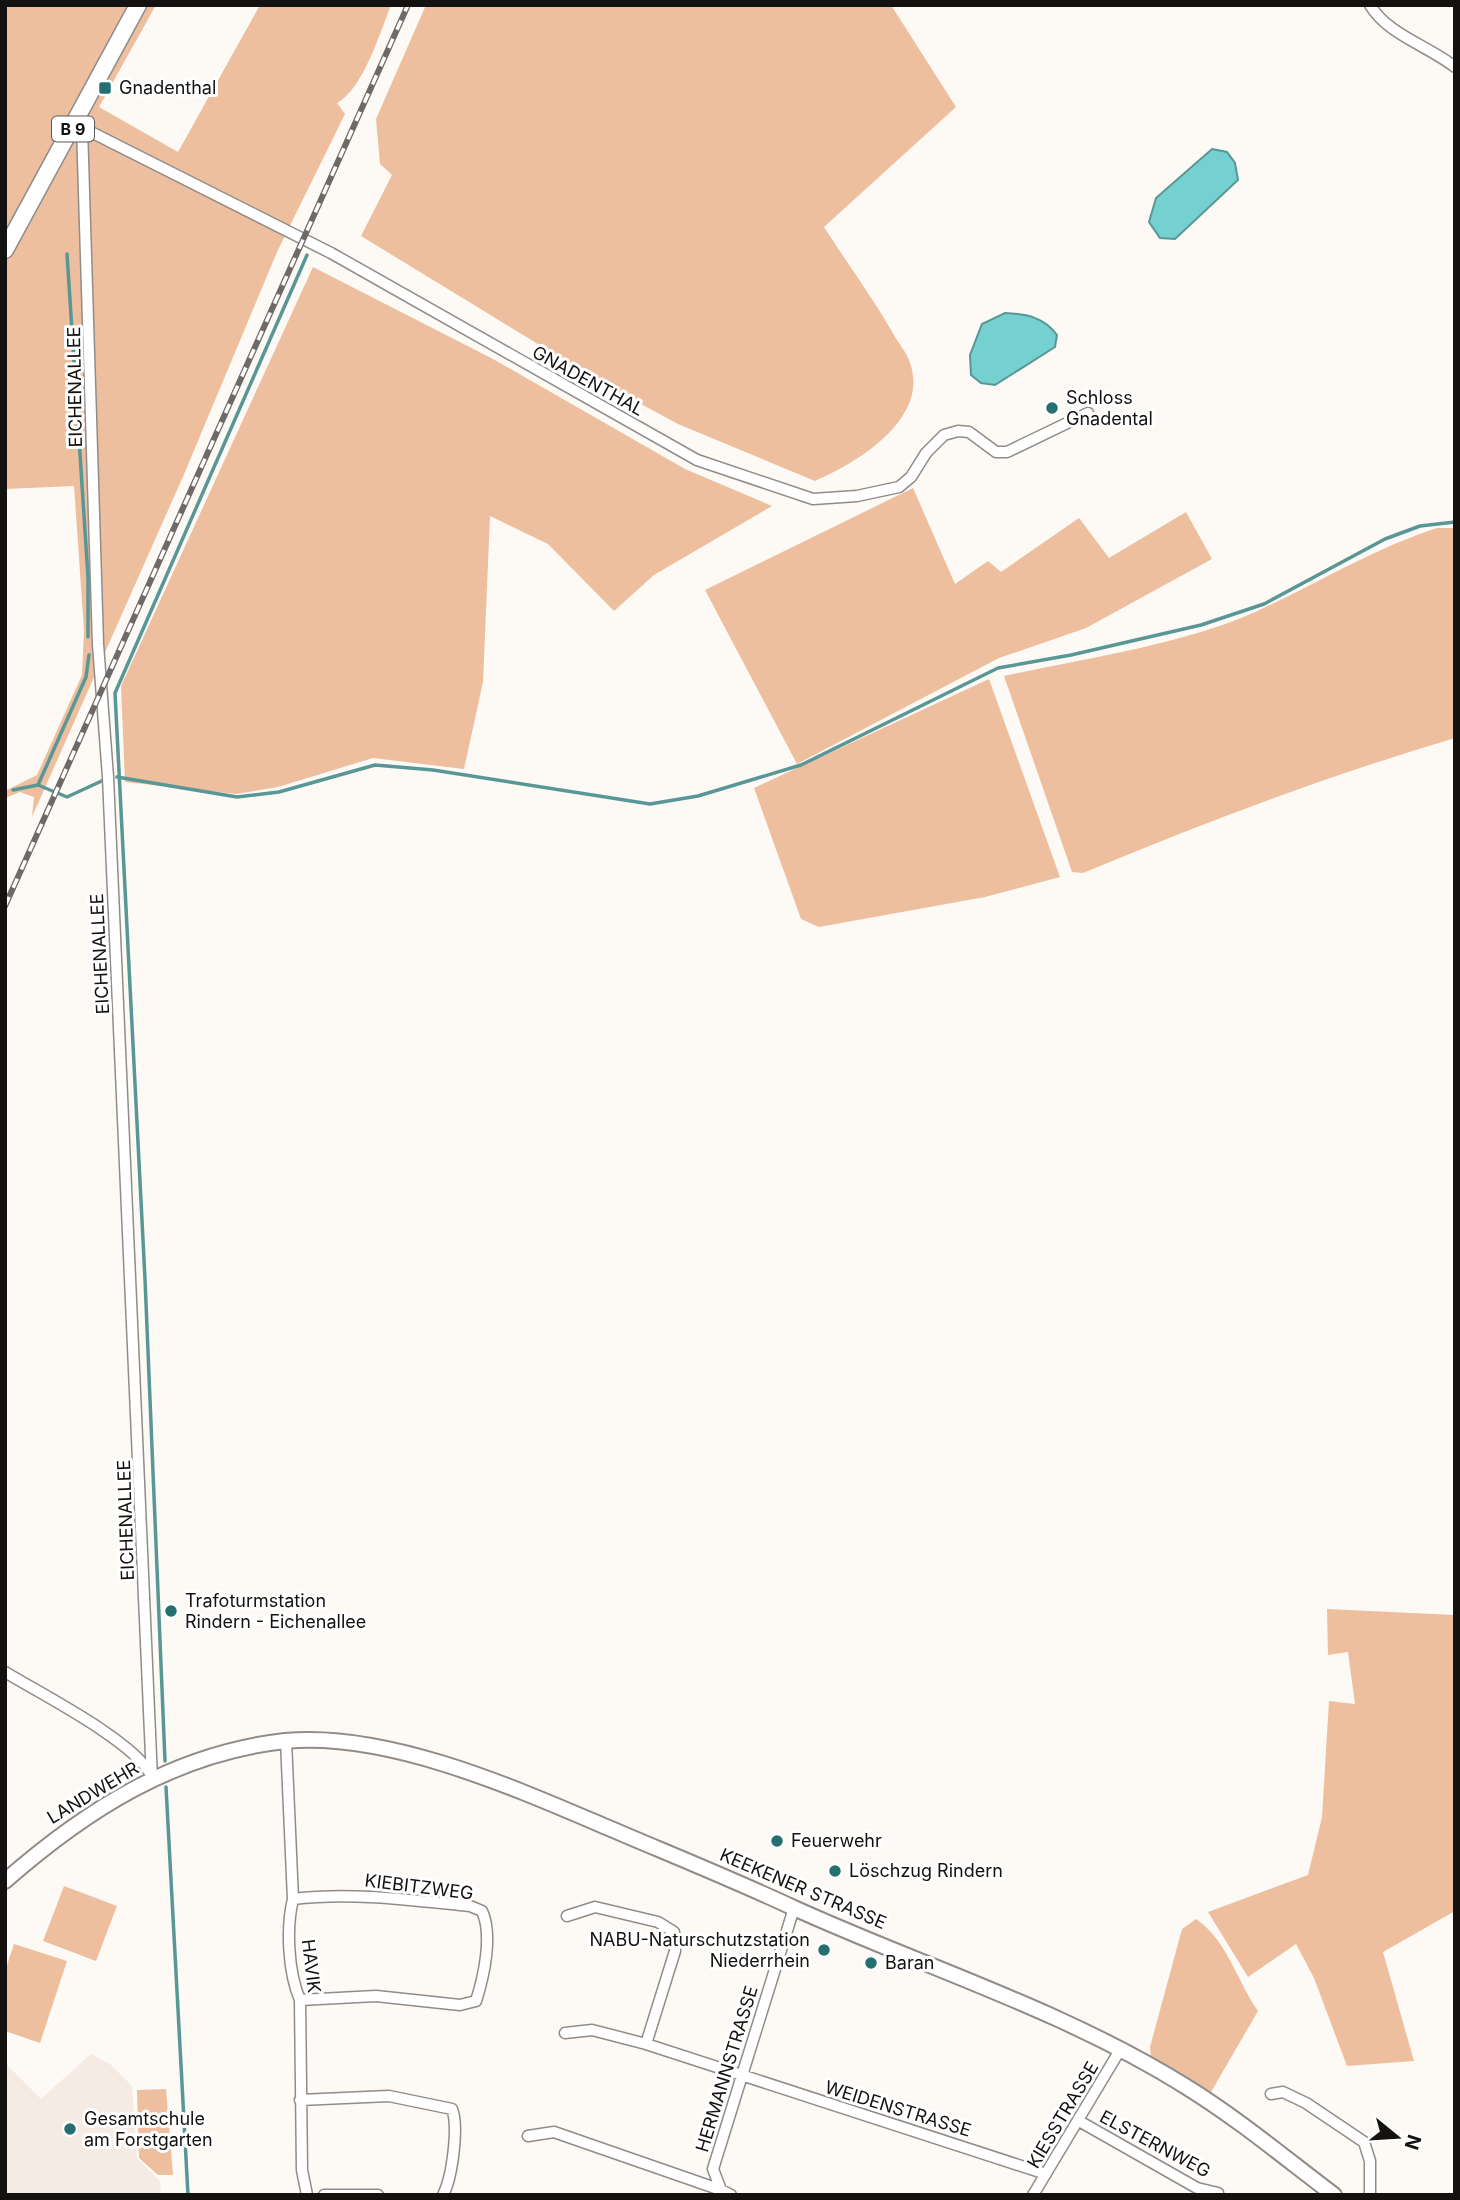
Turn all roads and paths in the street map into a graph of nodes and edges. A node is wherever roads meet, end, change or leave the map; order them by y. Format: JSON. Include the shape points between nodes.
{"nodes":[{"id":1,"x":138,"y":5,"type":"edge"},
{"id":2,"x":1370,"y":5,"type":"edge"},
{"id":3,"x":1455,"y":67,"type":"edge"},
{"id":4,"x":78,"y":126,"type":"junction"},
{"id":5,"x":5,"y":250,"type":"edge"},
{"id":6,"x":1088,"y":413,"type":"dead end"},
{"id":7,"x":5,"y":1672,"type":"edge"},
{"id":8,"x":286,"y":1741,"type":"junction"},
{"id":9,"x":212,"y":1754,"type":"joint"},
{"id":10,"x":152,"y":1779,"type":"junction"},
{"id":11,"x":5,"y":1881,"type":"edge"},
{"id":12,"x":293,"y":1899,"type":"junction"},
{"id":13,"x":794,"y":1908,"type":"junction"},
{"id":14,"x":567,"y":1916,"type":"dead end"},
{"id":15,"x":300,"y":2000,"type":"junction"},
{"id":16,"x":565,"y":2033,"type":"dead end"},
{"id":17,"x":646,"y":2044,"type":"junction"},
{"id":18,"x":1120,"y":2050,"type":"junction"},
{"id":19,"x":740,"y":2077,"type":"junction"},
{"id":20,"x":1272,"y":2094,"type":"dead end"},
{"id":21,"x":300,"y":2100,"type":"junction"},
{"id":22,"x":1079,"y":2121,"type":"junction"},
{"id":23,"x":528,"y":2136,"type":"dead end"},
{"id":24,"x":1045,"y":2174,"type":"junction"},
{"id":25,"x":726,"y":2192,"type":"edge"},
{"id":26,"x":1218,"y":2193,"type":"dead end"},
{"id":27,"x":307,"y":2195,"type":"edge"},
{"id":28,"x":324,"y":2195,"type":"edge"},
{"id":29,"x":378,"y":2195,"type":"edge"},
{"id":30,"x":443,"y":2195,"type":"edge"},
{"id":31,"x":1033,"y":2195,"type":"edge"},
{"id":32,"x":1334,"y":2195,"type":"edge"},
{"id":33,"x":1370,"y":2195,"type":"edge"}],
"edges":[{"from":1,"to":4,"type":"main road","number":"B 9"},
{"from":2,"to":3,"type":"street","via":[[1380,22]]},
{"from":4,"to":5,"type":"main road","number":"B 9"},
{"from":4,"to":6,"type":"street","name":"GNADENTHAL","via":[[331,253],[697,460],[813,499],[899,487],[944,435],[969,432],[996,452],[1007,452]]},
{"from":4,"to":10,"type":"street","name":"EICHENALLEE"},
{"from":7,"to":10,"type":"street","via":[[124,1746],[145,1763]]},
{"from":8,"to":9,"type":"main road","name":"KEEKENER STRASSE"},
{"from":8,"to":12,"type":"street","name":"HAVIK"},
{"from":8,"to":13,"type":"main road","name":"KEEKENER STRASSE","via":[[381,1749],[477,1775]]},
{"from":9,"to":10,"type":"main road","name":"LANDWEHR"},
{"from":10,"to":11,"type":"main road","name":"LANDWEHR","via":[[69,1829]]},
{"from":12,"to":15,"type":"street","name":"HAVIK","via":[[289,1914],[294,1986]]},
{"from":12,"to":15,"type":"street","name":"KIEBITZWEG","via":[[374,1895],[470,1906],[482,1911],[487,1923],[482,1984],[475,2001],[460,2005],[376,1996]]},
{"from":13,"to":18,"type":"main road","name":"KEEKENER STRASSE"},
{"from":13,"to":19,"type":"street","name":"HERMANNSTRASSE"},
{"from":14,"to":17,"type":"street","via":[[595,1906],[658,1922],[674,1932],[675,1951]]},
{"from":15,"to":21,"type":"street","name":"HAVIK"},
{"from":16,"to":17,"type":"street","name":"WEIDENSTRASSE","via":[[592,2030]]},
{"from":17,"to":19,"type":"street","name":"WEIDENSTRASSE"},
{"from":18,"to":22,"type":"street","name":"KIESSTRASSE"},
{"from":18,"to":32,"type":"main road","name":"KEEKENER STRASSE","via":[[1213,2105]]},
{"from":19,"to":24,"type":"street","name":"WEIDENSTRASSE"},
{"from":19,"to":25,"type":"street","name":"HERMANNSTRASSE","via":[[713,2169]]},
{"from":20,"to":33,"type":"street","via":[[1283,2092],[1306,2103],[1364,2142],[1370,2161]]},
{"from":21,"to":27,"type":"street","name":"HAVIK"},
{"from":21,"to":30,"type":"street","via":[[389,2096],[452,2109],[453,2154]]},
{"from":22,"to":24,"type":"street","name":"KIESSTRASSE"},
{"from":22,"to":26,"type":"street","name":"ELSTERNWEG","via":[[1198,2189]]},
{"from":23,"to":25,"type":"street","via":[[554,2132]]},
{"from":24,"to":31,"type":"street","name":"KIESSTRASSE"},
{"from":28,"to":29,"type":"street"}]}
